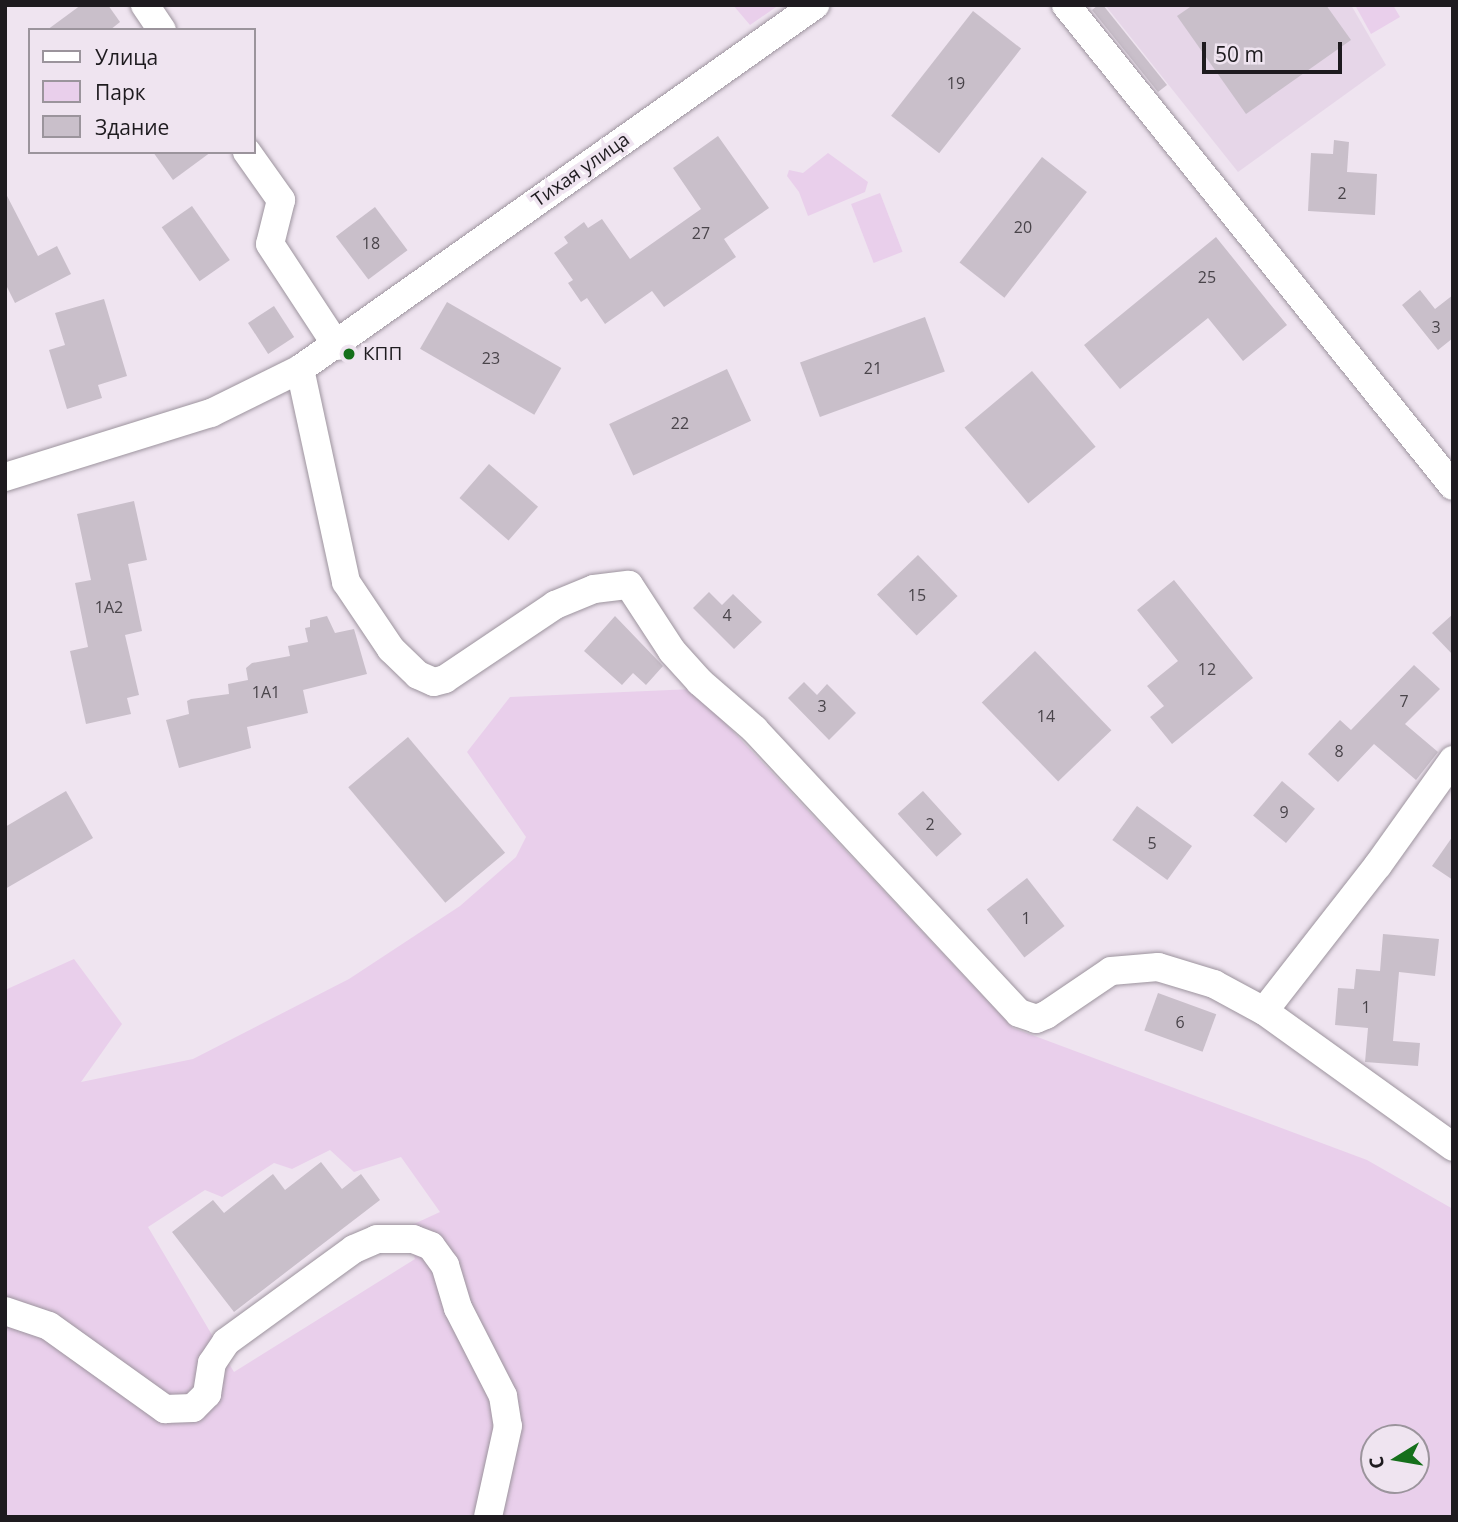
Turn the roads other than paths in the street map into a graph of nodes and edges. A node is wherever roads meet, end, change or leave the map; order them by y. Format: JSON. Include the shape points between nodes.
{"nodes":[{"id":1,"x":145,"y":5,"type":"edge"},
{"id":2,"x":815,"y":5,"type":"edge"},
{"id":3,"x":1066,"y":5,"type":"edge"},
{"id":4,"x":161,"y":28,"type":"edge"},
{"id":5,"x":248,"y":154,"type":"edge"},
{"id":6,"x":343,"y":341,"type":"junction"},
{"id":7,"x":300,"y":369,"type":"junction"},
{"id":8,"x":5,"y":477,"type":"edge"},
{"id":9,"x":1453,"y":485,"type":"edge"},
{"id":10,"x":1453,"y":760,"type":"edge"},
{"id":11,"x":1264,"y":1011,"type":"junction"},
{"id":12,"x":1453,"y":1147,"type":"edge"},
{"id":13,"x":5,"y":1311,"type":"edge"},
{"id":14,"x":488,"y":1517,"type":"edge"}],
"edges":[{"from":1,"to":4,"type":"street"},
{"from":2,"to":6,"type":"street","name":"Тихая улица"},
{"from":3,"to":9,"type":"street"},
{"from":5,"to":6,"type":"street","via":[[281,200],[270,244]]},
{"from":6,"to":7,"type":"street","name":"Тихая улица"},
{"from":7,"to":8,"type":"street","name":"Тихая улица","via":[[211,413]]},
{"from":7,"to":11,"type":"street","via":[[346,582],[391,649],[418,675],[434,682],[444,679],[555,606],[594,589],[629,585],[681,661],[754,729],[1019,1013],[1028,1018],[1046,1015],[1111,971],[1158,967],[1214,984]]},
{"from":10,"to":11,"type":"street"},
{"from":11,"to":12,"type":"street"},
{"from":13,"to":14,"type":"street","via":[[49,1326],[164,1409],[193,1408],[207,1394],[212,1363],[226,1342],[354,1249],[377,1239],[413,1239],[432,1246],[445,1265],[458,1308],[503,1396],[508,1426]]}]}
